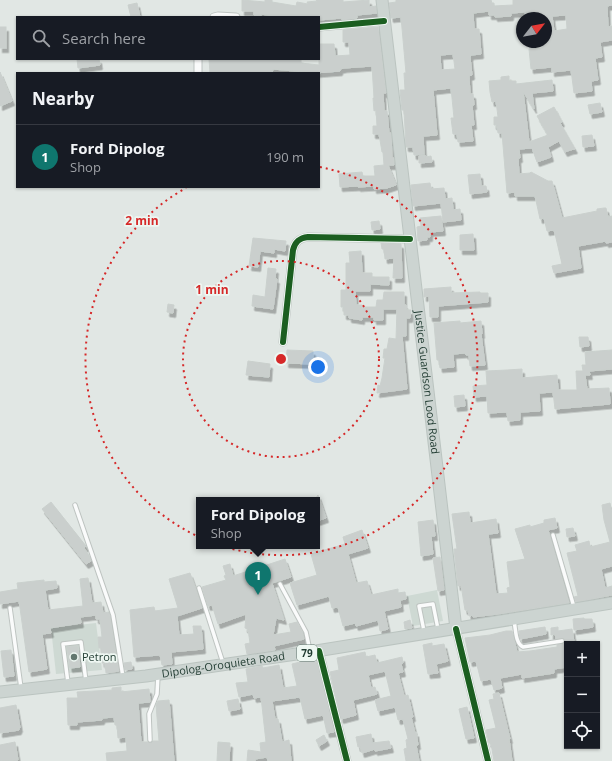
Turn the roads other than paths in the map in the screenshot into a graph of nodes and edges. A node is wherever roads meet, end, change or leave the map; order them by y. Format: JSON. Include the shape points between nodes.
{"nodes":[{"id":1,"x":382,"y":0,"type":"edge"},
{"id":2,"x":384,"y":21,"type":"junction"},
{"id":3,"x":320,"y":27,"type":"edge"},
{"id":4,"x":198,"y":60,"type":"edge"},
{"id":5,"x":198,"y":72,"type":"dead end"},
{"id":6,"x":410,"y":239,"type":"junction"},
{"id":7,"x":283,"y":342,"type":"dead end"},
{"id":8,"x":75,"y":505,"type":"dead end"},
{"id":9,"x":553,"y":535,"type":"dead end"},
{"id":10,"x":280,"y":584,"type":"dead end"},
{"id":11,"x":198,"y":588,"type":"dead end"},
{"id":12,"x":612,"y":603,"type":"edge"},
{"id":13,"x":10,"y":608,"type":"dead end"},
{"id":14,"x":575,"y":610,"type":"junction"},
{"id":15,"x":514,"y":620,"type":"junction"},
{"id":16,"x":456,"y":629,"type":"junction"},
{"id":17,"x":438,"y":632,"type":"junction"},
{"id":18,"x":424,"y":634,"type":"junction"},
{"id":19,"x":562,"y":641,"type":"dead end"},
{"id":20,"x":315,"y":651,"type":"junction"},
{"id":21,"x":224,"y":664,"type":"junction"},
{"id":22,"x":158,"y":674,"type":"junction"},
{"id":23,"x":124,"y":678,"type":"junction"},
{"id":24,"x":86,"y":682,"type":"junction"},
{"id":25,"x":68,"y":684,"type":"junction"},
{"id":26,"x":21,"y":690,"type":"junction"},
{"id":27,"x":0,"y":692,"type":"edge"},
{"id":28,"x":150,"y":740,"type":"dead end"},
{"id":29,"x":347,"y":761,"type":"edge"},
{"id":30,"x":488,"y":761,"type":"edge"}],
"edges":[{"from":1,"to":2,"type":"main road","name":"Justice Guardson Lood Road"},
{"from":2,"to":3,"type":"street"},
{"from":2,"to":6,"type":"main road","name":"Justice Guardson Lood Road"},
{"from":4,"to":5,"type":"street"},
{"from":6,"to":7,"type":"street","via":[[308,236],[297,241],[293,250]]},
{"from":6,"to":16,"type":"main road","name":"Justice Guardson Lood Road"},
{"from":8,"to":23,"type":"lane","via":[[113,615]]},
{"from":9,"to":14,"type":"lane"},
{"from":10,"to":20,"type":"lane"},
{"from":11,"to":21,"type":"lane"},
{"from":12,"to":14,"type":"main road","name":"Dipolog-Oroquieta Road","number":"79"},
{"from":13,"to":26,"type":"lane"},
{"from":14,"to":15,"type":"main road","name":"Dipolog-Oroquieta Road","number":"79"},
{"from":15,"to":16,"type":"main road","name":"Dipolog-Oroquieta Road","number":"79"},
{"from":15,"to":19,"type":"lane","via":[[520,646]]},
{"from":16,"to":17,"type":"main road","name":"Dipolog-Oroquieta Road","number":"79"},
{"from":16,"to":30,"type":"street","name":"Justice Guardson Lood Road"},
{"from":17,"to":18,"type":"main road","name":"Dipolog-Oroquieta Road","number":"79"},
{"from":17,"to":18,"type":"lane","via":[[433,604],[419,606]]},
{"from":18,"to":20,"type":"main road","name":"Dipolog-Oroquieta Road","number":"79"},
{"from":20,"to":21,"type":"main road","name":"Dipolog-Oroquieta Road","number":"79"},
{"from":20,"to":29,"type":"street"},
{"from":21,"to":22,"type":"main road","name":"Dipolog-Oroquieta Road","number":"79"},
{"from":22,"to":23,"type":"main road","name":"Dipolog-Oroquieta Road","number":"79"},
{"from":22,"to":28,"type":"lane","via":[[157,694],[149,714]]},
{"from":23,"to":24,"type":"main road","name":"Dipolog-Oroquieta Road","number":"79"},
{"from":24,"to":25,"type":"main road","name":"Dipolog-Oroquieta Road","number":"79"},
{"from":24,"to":25,"type":"lane","via":[[81,642],[69,643],[63,644]]},
{"from":25,"to":26,"type":"main road","name":"Dipolog-Oroquieta Road","number":"79"},
{"from":26,"to":27,"type":"main road","name":"Dipolog-Oroquieta Road","number":"79"}]}
